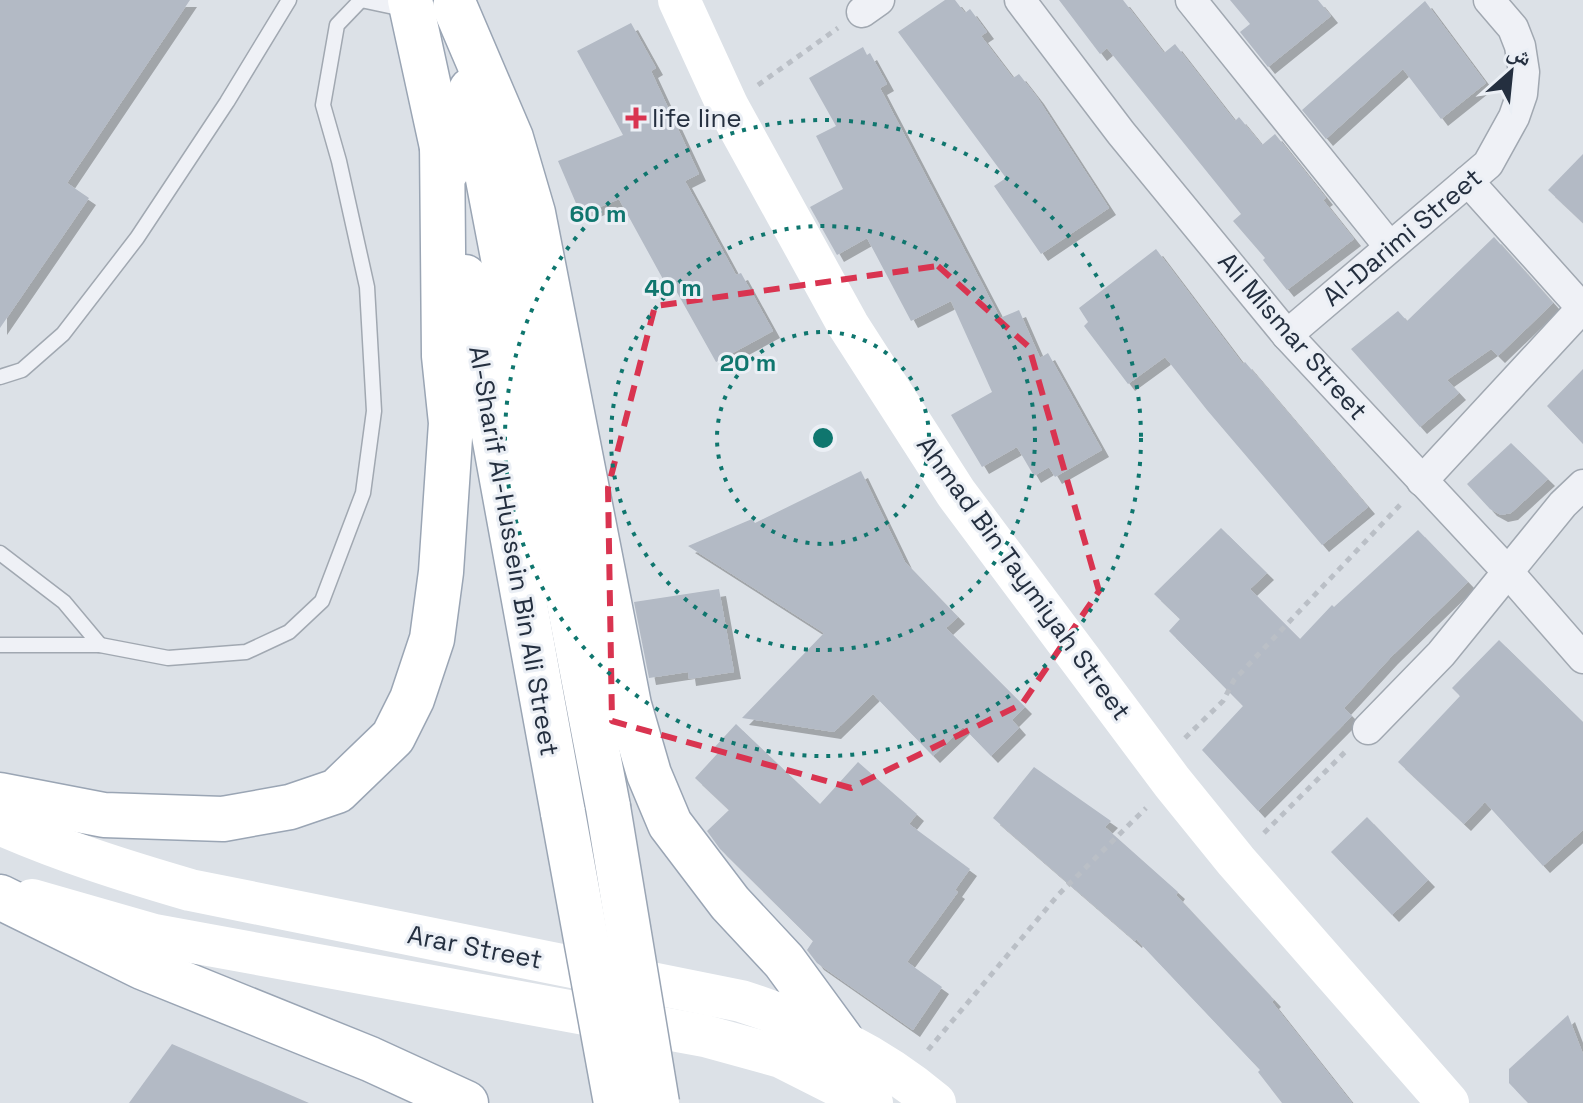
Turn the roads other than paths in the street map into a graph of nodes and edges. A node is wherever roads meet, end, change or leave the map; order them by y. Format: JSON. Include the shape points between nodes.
{"nodes":[{"id":1,"x":289,"y":0,"type":"edge"},
{"id":2,"x":679,"y":0,"type":"edge"},
{"id":3,"x":1020,"y":0,"type":"edge"},
{"id":4,"x":1191,"y":0,"type":"edge"},
{"id":5,"x":1489,"y":0,"type":"edge"},
{"id":6,"x":454,"y":4,"type":"edge"},
{"id":7,"x":411,"y":5,"type":"edge"},
{"id":8,"x":442,"y":141,"type":"junction"},
{"id":9,"x":1468,"y":181,"type":"junction"},
{"id":10,"x":1389,"y":246,"type":"junction"},
{"id":11,"x":1582,"y":308,"type":"edge"},
{"id":12,"x":1287,"y":335,"type":"junction"},
{"id":13,"x":0,"y":377,"type":"edge"},
{"id":14,"x":1422,"y":481,"type":"junction"},
{"id":15,"x":1583,"y":485,"type":"edge"},
{"id":16,"x":0,"y":553,"type":"edge"},
{"id":17,"x":1508,"y":572,"type":"junction"},
{"id":18,"x":0,"y":645,"type":"edge"},
{"id":19,"x":100,"y":645,"type":"junction"},
{"id":20,"x":1583,"y":658,"type":"edge"},
{"id":21,"x":1368,"y":729,"type":"road end"},
{"id":22,"x":0,"y":795,"type":"edge"},
{"id":23,"x":0,"y":824,"type":"edge"},
{"id":24,"x":0,"y":891,"type":"edge"},
{"id":25,"x":0,"y":897,"type":"edge"},
{"id":26,"x":841,"y":1039,"type":"junction"},
{"id":27,"x":920,"y":1090,"type":"edge"},
{"id":28,"x":466,"y":1103,"type":"edge"},
{"id":29,"x":616,"y":1103,"type":"edge"},
{"id":30,"x":657,"y":1103,"type":"edge"},
{"id":31,"x":872,"y":1103,"type":"edge"},
{"id":32,"x":1448,"y":1103,"type":"edge"}],
"edges":[{"from":1,"to":13,"type":"lane","via":[[137,238],[63,334],[22,370]]},
{"from":2,"to":32,"type":"main road","name":"Ahmad Bin Taymiyah Street","via":[[728,107],[848,325],[956,493],[1236,861]]},
{"from":3,"to":12,"type":"street","name":"Ali Mismar Street"},
{"from":4,"to":10,"type":"street"},
{"from":5,"to":9,"type":"street","name":"Al-Darimi Street","via":[[1513,28],[1520,46],[1522,94],[1488,164]]},
{"from":6,"to":26,"type":"main road","via":[[511,138],[529,198],[629,705],[649,774],[670,824]]},
{"from":6,"to":30,"type":"main road","name":"Al-Sharif Al-Hussein Bin Ali Street","bridge":true,"via":[[608,807]]},
{"from":7,"to":8,"type":"main road","name":"Al-Sharif Al-Hussein Bin Ali Street"},
{"from":7,"to":19,"type":"lane","via":[[361,0],[337,25],[323,105],[367,287],[374,411],[363,493],[322,601],[289,632],[246,652],[168,658]]},
{"from":8,"to":22,"type":"main road","via":[[444,356],[451,423],[441,572],[432,639],[393,737],[337,791],[290,807],[223,819],[104,815]]},
{"from":8,"to":29,"type":"main road","name":"Al-Sharif Al-Hussein Bin Ali Street","bridge":true},
{"from":9,"to":10,"type":"street","name":"Al-Darimi Street"},
{"from":9,"to":11,"type":"street"},
{"from":10,"to":12,"type":"street","name":"Al-Darimi Street"},
{"from":11,"to":14,"type":"street"},
{"from":12,"to":14,"type":"street","name":"Ali Mismar Street"},
{"from":14,"to":17,"type":"street","name":"Ali Mismar Street"},
{"from":15,"to":17,"type":"street"},
{"from":16,"to":19,"type":"lane","via":[[64,602]]},
{"from":17,"to":20,"type":"street","name":"Ali Mismar Street"},
{"from":17,"to":21,"type":"street","via":[[1441,654]]},
{"from":18,"to":19,"type":"lane"},
{"from":23,"to":26,"type":"main road","name":"Arar Street","via":[[190,890],[704,992],[789,1016]]},
{"from":24,"to":31,"type":"main road","name":"Arar Street","via":[[154,935],[705,1036],[781,1057]]},
{"from":25,"to":28,"type":"main road","via":[[142,967]]},
{"from":26,"to":27,"type":"main road","name":"Arar Street"}]}
